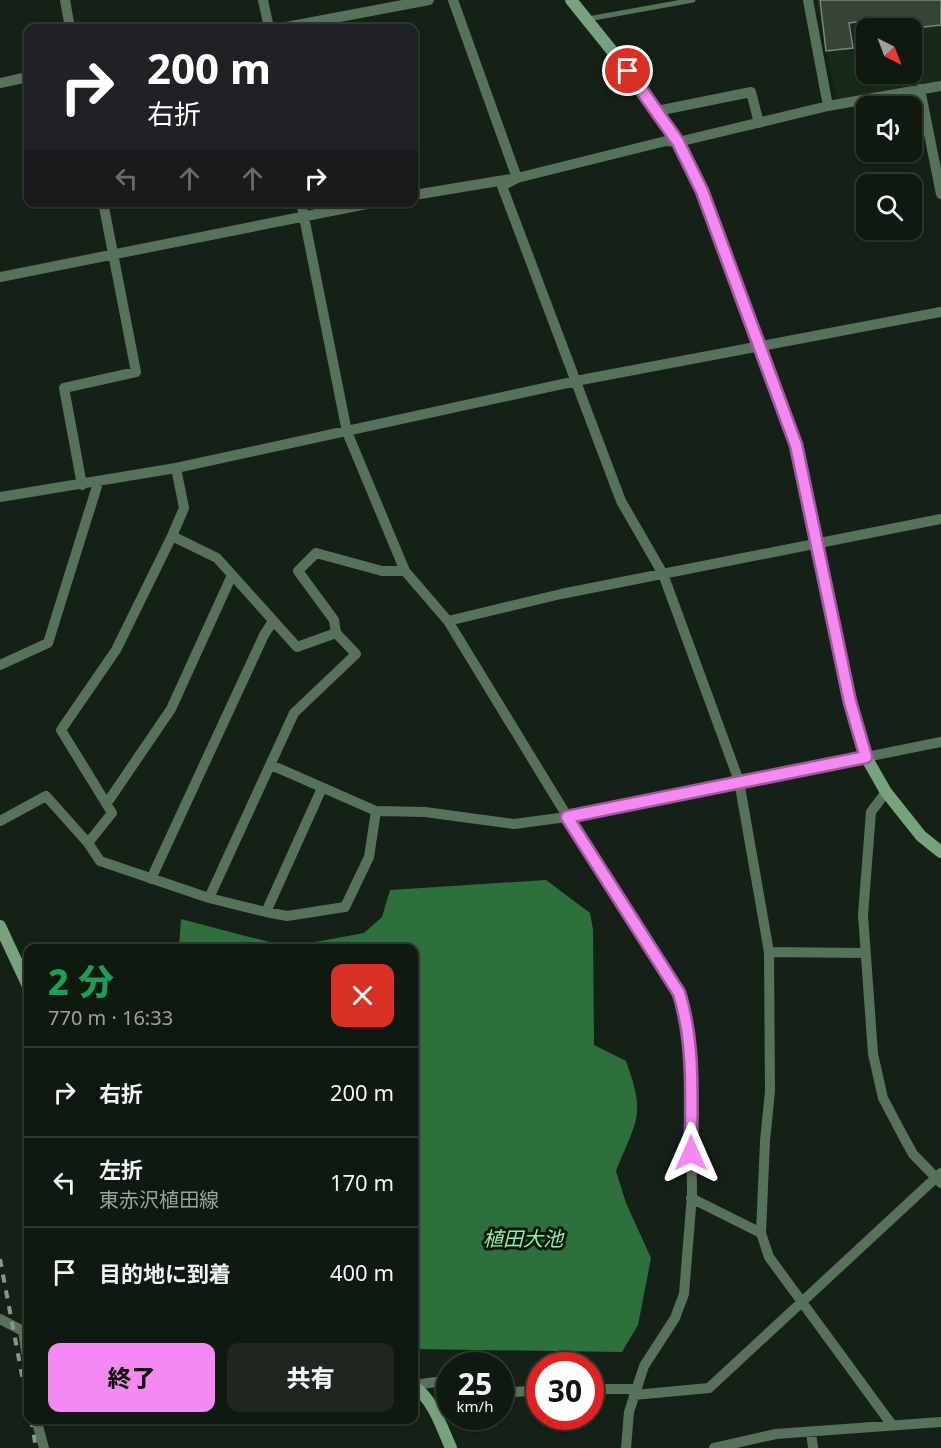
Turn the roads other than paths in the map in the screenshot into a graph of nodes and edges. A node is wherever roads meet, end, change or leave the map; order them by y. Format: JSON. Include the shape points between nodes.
{"nodes":[{"id":1,"x":65,"y":0,"type":"edge"},
{"id":2,"x":263,"y":0,"type":"edge"},
{"id":3,"x":429,"y":0,"type":"edge"},
{"id":4,"x":453,"y":0,"type":"edge"},
{"id":5,"x":571,"y":0,"type":"edge"},
{"id":6,"x":693,"y":0,"type":"edge"},
{"id":7,"x":808,"y":0,"type":"edge"},
{"id":8,"x":587,"y":20,"type":"junction"},
{"id":9,"x":69,"y":24,"type":"edge"},
{"id":10,"x":268,"y":24,"type":"edge"},
{"id":11,"x":302,"y":24,"type":"edge"},
{"id":12,"x":24,"y":78,"type":"edge"},
{"id":13,"x":0,"y":83,"type":"edge"},
{"id":14,"x":941,"y":86,"type":"edge"},
{"id":15,"x":920,"y":88,"type":"junction"},
{"id":16,"x":828,"y":106,"type":"junction"},
{"id":17,"x":657,"y":111,"type":"junction"},
{"id":18,"x":759,"y":123,"type":"junction"},
{"id":19,"x":678,"y":142,"type":"junction"},
{"id":20,"x":517,"y":178,"type":"junction"},
{"id":21,"x":418,"y":194,"type":"edge"},
{"id":22,"x":941,"y":194,"type":"edge"},
{"id":23,"x":104,"y":207,"type":"edge"},
{"id":24,"x":302,"y":207,"type":"edge"},
{"id":25,"x":352,"y":207,"type":"edge"},
{"id":26,"x":304,"y":217,"type":"junction"},
{"id":27,"x":113,"y":255,"type":"junction"},
{"id":28,"x":0,"y":277,"type":"edge"},
{"id":29,"x":941,"y":312,"type":"edge"},
{"id":30,"x":760,"y":348,"type":"junction"},
{"id":31,"x":576,"y":381,"type":"junction"},
{"id":32,"x":347,"y":432,"type":"junction"},
{"id":33,"x":176,"y":468,"type":"junction"},
{"id":34,"x":98,"y":483,"type":"junction"},
{"id":35,"x":82,"y":485,"type":"junction"},
{"id":36,"x":0,"y":497,"type":"edge"},
{"id":37,"x":941,"y":519,"type":"edge"},
{"id":38,"x":172,"y":536,"type":"junction"},
{"id":39,"x":816,"y":546,"type":"junction"},
{"id":40,"x":405,"y":571,"type":"junction"},
{"id":41,"x":663,"y":574,"type":"junction"},
{"id":42,"x":232,"y":575,"type":"junction"},
{"id":43,"x":273,"y":621,"type":"junction"},
{"id":44,"x":448,"y":621,"type":"junction"},
{"id":45,"x":336,"y":633,"type":"junction"},
{"id":46,"x":0,"y":665,"type":"edge"},
{"id":47,"x":941,"y":742,"type":"edge"},
{"id":48,"x":866,"y":757,"type":"junction"},
{"id":49,"x":270,"y":765,"type":"junction"},
{"id":50,"x":739,"y":781,"type":"junction"},
{"id":51,"x":322,"y":788,"type":"junction"},
{"id":52,"x":886,"y":792,"type":"junction"},
{"id":53,"x":107,"y":803,"type":"junction"},
{"id":54,"x":376,"y":811,"type":"junction"},
{"id":55,"x":567,"y":817,"type":"junction"},
{"id":56,"x":0,"y":820,"type":"edge"},
{"id":57,"x":88,"y":843,"type":"junction"},
{"id":58,"x":941,"y":852,"type":"edge"},
{"id":59,"x":151,"y":879,"type":"junction"},
{"id":60,"x":208,"y":898,"type":"junction"},
{"id":61,"x":266,"y":912,"type":"junction"},
{"id":62,"x":0,"y":926,"type":"edge"},
{"id":63,"x":769,"y":952,"type":"junction"},
{"id":64,"x":865,"y":953,"type":"junction"},
{"id":65,"x":24,"y":977,"type":"edge"},
{"id":66,"x":939,"y":1179,"type":"edge"},
{"id":67,"x":692,"y":1198,"type":"junction"},
{"id":68,"x":761,"y":1233,"type":"junction"},
{"id":69,"x":802,"y":1304,"type":"junction"},
{"id":70,"x":0,"y":1319,"type":"edge"},
{"id":71,"x":24,"y":1338,"type":"edge"},
{"id":72,"x":436,"y":1382,"type":"edge"},
{"id":73,"x":418,"y":1385,"type":"edge"},
{"id":74,"x":418,"y":1389,"type":"edge"},
{"id":75,"x":604,"y":1390,"type":"edge"},
{"id":76,"x":635,"y":1392,"type":"junction"},
{"id":77,"x":941,"y":1422,"type":"edge"},
{"id":78,"x":37,"y":1424,"type":"edge"},
{"id":79,"x":891,"y":1425,"type":"junction"},
{"id":80,"x":811,"y":1432,"type":"junction"},
{"id":81,"x":44,"y":1448,"type":"edge"},
{"id":82,"x":451,"y":1448,"type":"edge"},
{"id":83,"x":626,"y":1448,"type":"edge"},
{"id":84,"x":714,"y":1448,"type":"edge"},
{"id":85,"x":813,"y":1448,"type":"edge"}],
"edges":[{"from":1,"to":9,"type":"street"},
{"from":2,"to":10,"type":"street"},
{"from":3,"to":11,"type":"street"},
{"from":4,"to":20,"type":"street"},
{"from":5,"to":8,"type":"main road"},
{"from":6,"to":8,"type":"lane"},
{"from":7,"to":16,"type":"street"},
{"from":8,"to":17,"type":"main road"},
{"from":12,"to":13,"type":"street"},
{"from":14,"to":15,"type":"street"},
{"from":15,"to":16,"type":"street"},
{"from":15,"to":22,"type":"street"},
{"from":16,"to":18,"type":"street"},
{"from":17,"to":18,"type":"street","via":[[751,92]]},
{"from":17,"to":19,"type":"main road"},
{"from":18,"to":19,"type":"street"},
{"from":19,"to":20,"type":"street","via":[[666,141]]},
{"from":19,"to":30,"type":"main road","via":[[702,191]]},
{"from":20,"to":21,"type":"street"},
{"from":20,"to":31,"type":"street","via":[[502,186]]},
{"from":23,"to":27,"type":"street"},
{"from":24,"to":26,"type":"street"},
{"from":25,"to":26,"type":"street"},
{"from":26,"to":27,"type":"street"},
{"from":26,"to":32,"type":"street"},
{"from":27,"to":28,"type":"street"},
{"from":27,"to":35,"type":"street","via":[[136,372],[64,388]]},
{"from":29,"to":30,"type":"street"},
{"from":30,"to":31,"type":"street"},
{"from":30,"to":39,"type":"main road","via":[[796,445]]},
{"from":31,"to":32,"type":"street"},
{"from":31,"to":41,"type":"street","via":[[621,501]]},
{"from":32,"to":33,"type":"street"},
{"from":32,"to":40,"type":"street"},
{"from":33,"to":34,"type":"street"},
{"from":33,"to":38,"type":"street","via":[[184,508]]},
{"from":34,"to":35,"type":"street"},
{"from":34,"to":46,"type":"street","via":[[48,643]]},
{"from":35,"to":36,"type":"street"},
{"from":37,"to":39,"type":"street"},
{"from":38,"to":42,"type":"street","via":[[217,558]]},
{"from":38,"to":53,"type":"street","via":[[116,650],[61,730]]},
{"from":39,"to":41,"type":"street"},
{"from":39,"to":48,"type":"main road"},
{"from":40,"to":44,"type":"street"},
{"from":40,"to":45,"type":"street","via":[[382,572],[316,553],[298,571],[334,620]]},
{"from":41,"to":44,"type":"street"},
{"from":41,"to":50,"type":"street"},
{"from":42,"to":43,"type":"street"},
{"from":42,"to":53,"type":"street","via":[[171,709]]},
{"from":43,"to":45,"type":"street","via":[[297,647]]},
{"from":43,"to":59,"type":"street"},
{"from":44,"to":55,"type":"street"},
{"from":45,"to":49,"type":"street","via":[[356,654],[294,713]]},
{"from":47,"to":48,"type":"street"},
{"from":48,"to":50,"type":"street"},
{"from":48,"to":52,"type":"main road"},
{"from":49,"to":51,"type":"street"},
{"from":49,"to":60,"type":"street"},
{"from":50,"to":55,"type":"street"},
{"from":50,"to":63,"type":"street"},
{"from":51,"to":54,"type":"street"},
{"from":51,"to":61,"type":"street"},
{"from":52,"to":58,"type":"main road","via":[[921,836]]},
{"from":52,"to":64,"type":"street","via":[[871,812],[863,915]]},
{"from":53,"to":57,"type":"street","via":[[112,813]]},
{"from":54,"to":55,"type":"street","via":[[425,812],[514,824]]},
{"from":54,"to":61,"type":"street","via":[[369,857],[345,907],[287,916]]},
{"from":55,"to":67,"type":"street","via":[[667,973],[684,1009],[691,1070]]},
{"from":56,"to":57,"type":"street","via":[[46,795]]},
{"from":57,"to":59,"type":"street","via":[[100,861]]},
{"from":59,"to":60,"type":"street"},
{"from":60,"to":61,"type":"street"},
{"from":62,"to":65,"type":"main road"},
{"from":63,"to":64,"type":"street"},
{"from":63,"to":68,"type":"street","via":[[770,1091]]},
{"from":64,"to":66,"type":"street","via":[[873,1054],[884,1098],[913,1154]]},
{"from":66,"to":69,"type":"street"},
{"from":67,"to":68,"type":"street"},
{"from":67,"to":76,"type":"street","via":[[684,1294],[675,1318],[644,1366]]},
{"from":68,"to":69,"type":"street","via":[[769,1257]]},
{"from":69,"to":76,"type":"street","via":[[709,1388]]},
{"from":69,"to":79,"type":"street"},
{"from":70,"to":71,"type":"street","via":[[23,1331]]},
{"from":72,"to":73,"type":"street"},
{"from":74,"to":82,"type":"main road","via":[[434,1410]]},
{"from":75,"to":76,"type":"street"},
{"from":76,"to":83,"type":"street"},
{"from":77,"to":79,"type":"street"},
{"from":78,"to":81,"type":"street"},
{"from":79,"to":80,"type":"street"},
{"from":80,"to":84,"type":"street","via":[[776,1434]]},
{"from":80,"to":85,"type":"street"}]}
